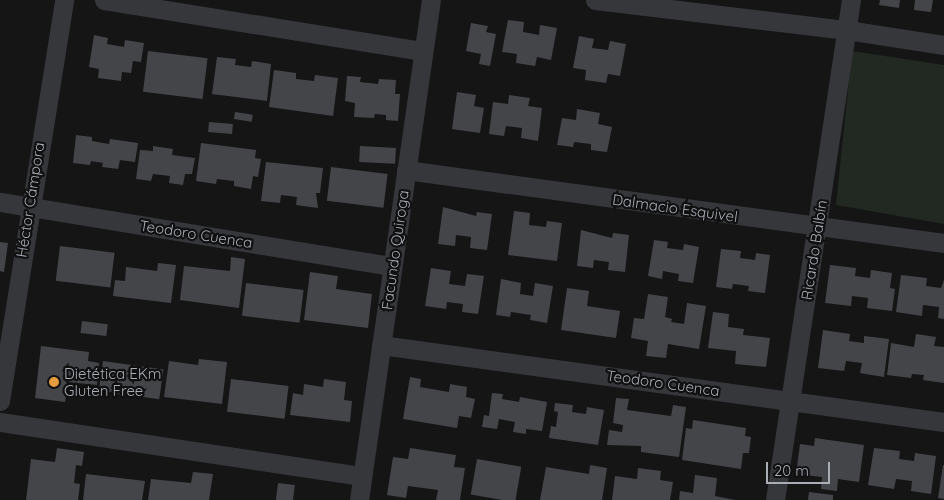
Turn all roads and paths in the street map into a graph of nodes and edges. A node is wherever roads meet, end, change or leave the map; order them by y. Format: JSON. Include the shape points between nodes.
{"nodes":[{"id":1,"x":64,"y":0,"type":"edge"},
{"id":2,"x":104,"y":0,"type":"edge"},
{"id":3,"x":431,"y":0,"type":"edge"},
{"id":4,"x":595,"y":0,"type":"edge"},
{"id":5,"x":851,"y":0,"type":"edge"},
{"id":6,"x":847,"y":30,"type":"junction"},
{"id":7,"x":944,"y":45,"type":"edge"},
{"id":8,"x":424,"y":50,"type":"junction"},
{"id":9,"x":406,"y":170,"type":"junction"},
{"id":10,"x":0,"y":202,"type":"edge"},
{"id":11,"x":28,"y":207,"type":"junction"},
{"id":12,"x":817,"y":228,"type":"junction"},
{"id":13,"x":944,"y":243,"type":"edge"},
{"id":14,"x":392,"y":266,"type":"junction"},
{"id":15,"x":381,"y":345,"type":"junction"},
{"id":16,"x":791,"y":400,"type":"junction"},
{"id":17,"x":0,"y":401,"type":"edge"},
{"id":18,"x":0,"y":422,"type":"edge"},
{"id":19,"x":944,"y":422,"type":"edge"},
{"id":20,"x":362,"y":476,"type":"junction"},
{"id":21,"x":359,"y":500,"type":"edge"},
{"id":22,"x":775,"y":500,"type":"edge"}],
"edges":[{"from":1,"to":11,"type":"street","name":"Héctor Cámpora"},
{"from":2,"to":8,"type":"street"},
{"from":3,"to":8,"type":"street","name":"Facundo Quiroga"},
{"from":4,"to":6,"type":"street"},
{"from":5,"to":6,"type":"street","name":"Ricardo Balbín"},
{"from":6,"to":7,"type":"street"},
{"from":6,"to":12,"type":"street","name":"Ricardo Balbín"},
{"from":8,"to":9,"type":"street","name":"Facundo Quiroga"},
{"from":9,"to":12,"type":"street","name":"Dalmacio Esquivel"},
{"from":9,"to":14,"type":"street","name":"Facundo Quiroga"},
{"from":10,"to":11,"type":"street","name":"Teodoro Cuenca"},
{"from":11,"to":14,"type":"street","name":"Teodoro Cuenca"},
{"from":11,"to":17,"type":"street","name":"Héctor Cámpora"},
{"from":12,"to":13,"type":"street","name":"Dalmacio Esquivel"},
{"from":12,"to":16,"type":"street","name":"Ricardo Balbín"},
{"from":14,"to":15,"type":"street","name":"Facundo Quiroga"},
{"from":15,"to":16,"type":"street","name":"Teodoro Cuenca"},
{"from":15,"to":20,"type":"street","name":"Facundo Quiroga"},
{"from":16,"to":19,"type":"street","name":"Teodoro Cuenca"},
{"from":16,"to":22,"type":"street","name":"Ricardo Balbín"},
{"from":18,"to":20,"type":"street"},
{"from":20,"to":21,"type":"street","name":"Facundo Quiroga"}]}
